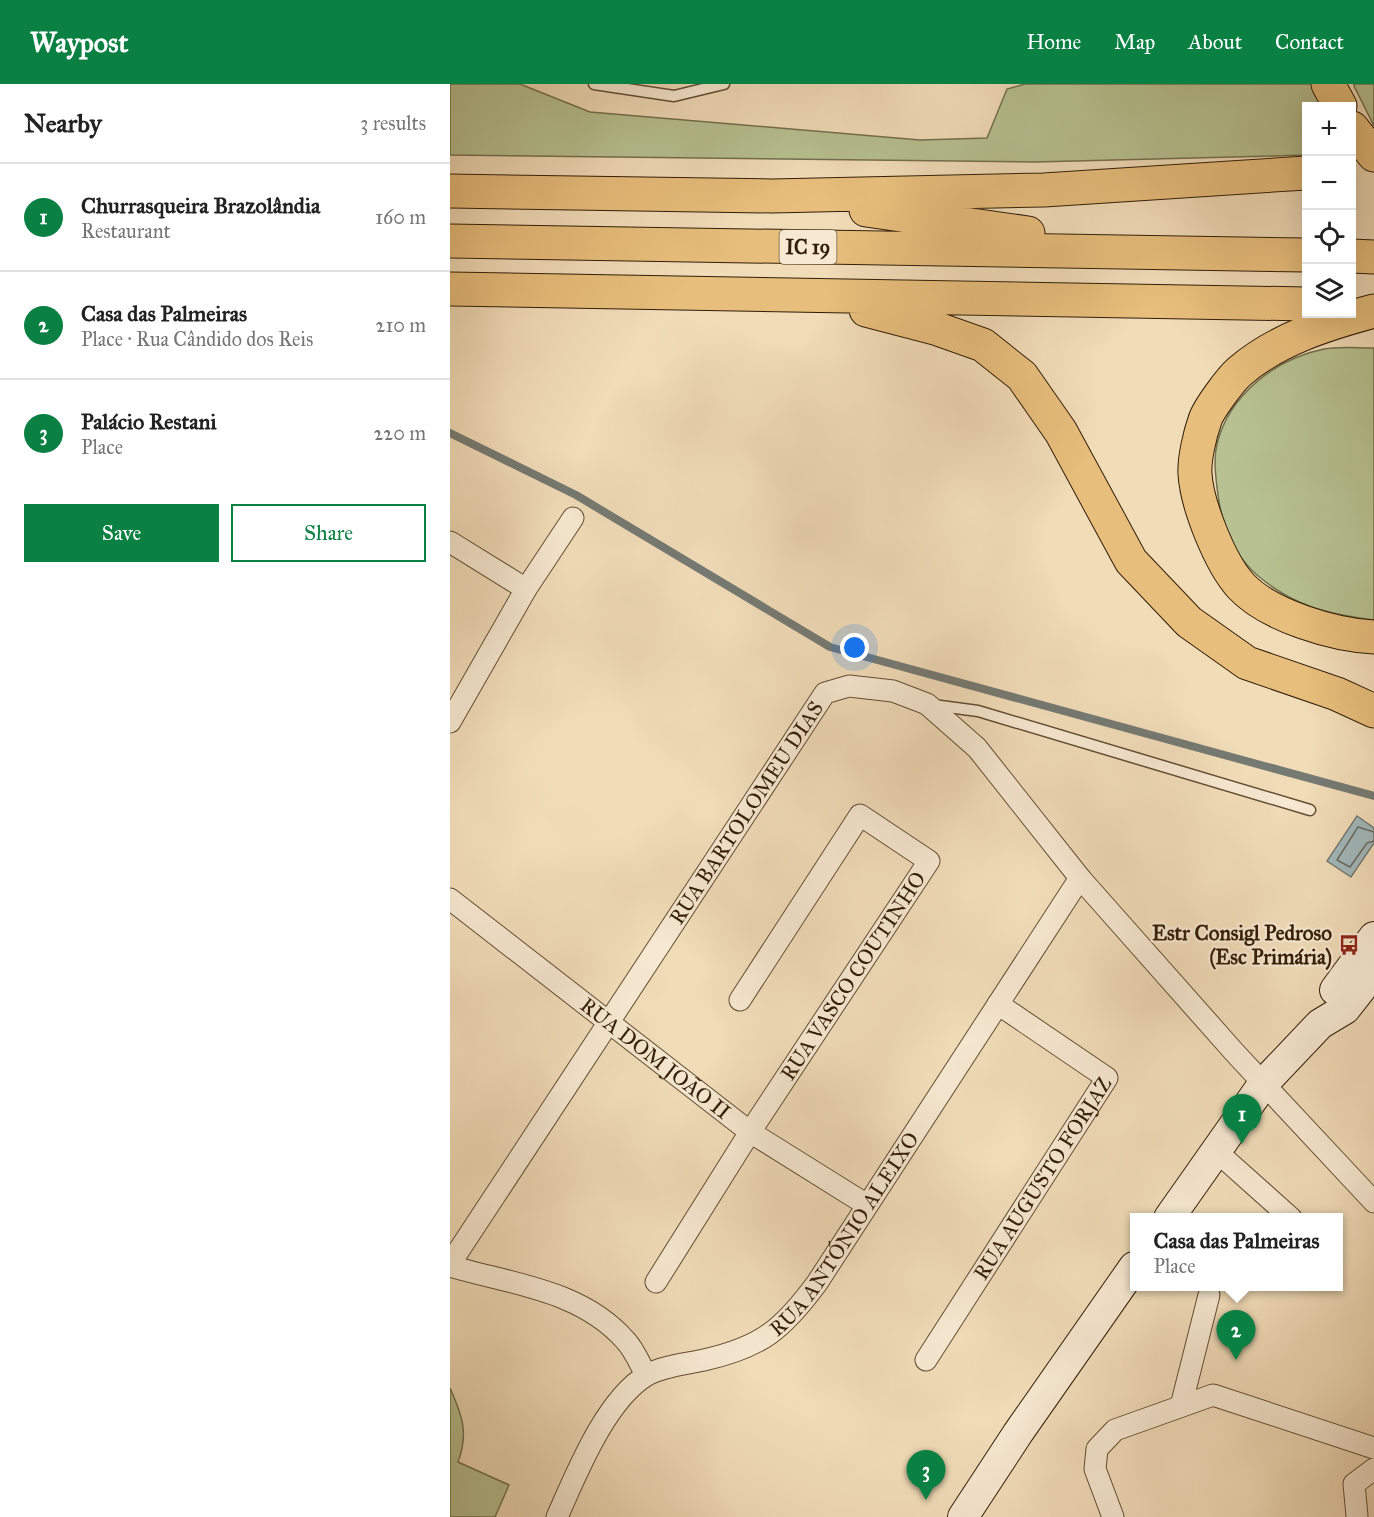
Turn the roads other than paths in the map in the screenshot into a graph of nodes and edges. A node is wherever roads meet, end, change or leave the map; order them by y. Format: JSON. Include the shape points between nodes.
{"nodes":[{"id":1,"x":594,"y":84,"type":"edge"},
{"id":2,"x":724,"y":84,"type":"edge"},
{"id":3,"x":1328,"y":84,"type":"edge"},
{"id":4,"x":1338,"y":102,"type":"edge"},
{"id":5,"x":1356,"y":133,"type":"edge"},
{"id":6,"x":1374,"y":155,"type":"edge"},
{"id":7,"x":1374,"y":161,"type":"edge"},
{"id":8,"x":1356,"y":165,"type":"edge"},
{"id":9,"x":1302,"y":173,"type":"edge"},
{"id":10,"x":450,"y":191,"type":"edge"},
{"id":11,"x":772,"y":196,"type":"junction"},
{"id":12,"x":450,"y":241,"type":"edge"},
{"id":13,"x":1165,"y":253,"type":"junction"},
{"id":14,"x":1302,"y":255,"type":"edge"},
{"id":15,"x":1356,"y":256,"type":"edge"},
{"id":16,"x":1374,"y":256,"type":"edge"},
{"id":17,"x":450,"y":289,"type":"edge"},
{"id":18,"x":812,"y":296,"type":"junction"},
{"id":19,"x":1302,"y":304,"type":"edge"},
{"id":20,"x":1356,"y":305,"type":"edge"},
{"id":21,"x":1374,"y":305,"type":"edge"},
{"id":22,"x":1374,"y":311,"type":"edge"},
{"id":23,"x":573,"y":518,"type":"dead end"},
{"id":24,"x":450,"y":542,"type":"edge"},
{"id":25,"x":526,"y":589,"type":"junction"},
{"id":26,"x":1374,"y":638,"type":"edge"},
{"id":27,"x":927,"y":704,"type":"junction"},
{"id":28,"x":1374,"y":711,"type":"edge"},
{"id":29,"x":450,"y":722,"type":"edge"},
{"id":30,"x":1310,"y":810,"type":"dead end"},
{"id":31,"x":1080,"y":878,"type":"junction"},
{"id":32,"x":450,"y":899,"type":"edge"},
{"id":33,"x":1374,"y":937,"type":"edge"},
{"id":34,"x":1374,"y":972,"type":"edge"},
{"id":35,"x":740,"y":1000,"type":"dead end"},
{"id":36,"x":998,"y":1004,"type":"junction"},
{"id":37,"x":609,"y":1024,"type":"junction"},
{"id":38,"x":1320,"y":1024,"type":"junction"},
{"id":39,"x":1264,"y":1083,"type":"junction"},
{"id":40,"x":750,"y":1132,"type":"junction"},
{"id":41,"x":1216,"y":1151,"type":"junction"},
{"id":42,"x":1374,"y":1202,"type":"edge"},
{"id":43,"x":867,"y":1205,"type":"junction"},
{"id":44,"x":1173,"y":1213,"type":"edge"},
{"id":45,"x":1285,"y":1213,"type":"edge"},
{"id":46,"x":450,"y":1265,"type":"edge"},
{"id":47,"x":1130,"y":1273,"type":"edge"},
{"id":48,"x":656,"y":1282,"type":"dead end"},
{"id":49,"x":1209,"y":1295,"type":"dead end"},
{"id":50,"x":926,"y":1360,"type":"dead end"},
{"id":51,"x":646,"y":1375,"type":"junction"},
{"id":52,"x":1181,"y":1406,"type":"junction"},
{"id":53,"x":1374,"y":1448,"type":"edge"},
{"id":54,"x":1374,"y":1469,"type":"edge"},
{"id":55,"x":1357,"y":1516,"type":"edge"},
{"id":56,"x":557,"y":1517,"type":"edge"},
{"id":57,"x":963,"y":1517,"type":"edge"},
{"id":58,"x":1113,"y":1517,"type":"edge"}],
"edges":[{"from":1,"to":2,"type":"lane","via":[[674,96]]},
{"from":3,"to":4,"type":"highway"},
{"from":5,"to":6,"type":"highway"},
{"from":7,"to":8,"type":"highway"},
{"from":9,"to":11,"type":"highway","via":[[1044,190]]},
{"from":10,"to":11,"type":"highway"},
{"from":11,"to":13,"type":"highway"},
{"from":12,"to":13,"type":"highway","number":"IC 19"},
{"from":13,"to":14,"type":"highway","number":"IC 19"},
{"from":15,"to":16,"type":"highway"},
{"from":17,"to":18,"type":"highway"},
{"from":18,"to":19,"type":"highway"},
{"from":18,"to":28,"type":"highway","via":[[936,328],[983,345],[1022,376],[1061,432],[1131,561],[1189,622],[1247,663]]},
{"from":20,"to":21,"type":"highway"},
{"from":22,"to":26,"type":"highway","via":[[1324,325],[1281,344],[1238,373],[1205,419],[1195,473],[1210,535],[1241,586],[1285,617]]},
{"from":23,"to":25,"type":"street"},
{"from":24,"to":25,"type":"street"},
{"from":25,"to":29,"type":"street"},
{"from":27,"to":30,"type":"lane","via":[[978,711]]},
{"from":27,"to":31,"type":"street","name":"RUA BARTOLOMEU DIAS","via":[[976,748]]},
{"from":27,"to":37,"type":"street","name":"RUA BARTOLOMEU DIAS","via":[[893,691],[849,686],[825,693]]},
{"from":31,"to":36,"type":"street","name":"RUA ANTÓNIO ALEIXO"},
{"from":31,"to":39,"type":"street","name":"RUA BARTOLOMEU DIAS"},
{"from":32,"to":37,"type":"street","name":"RUA DOM JOÃO II"},
{"from":33,"to":38,"type":"main road","via":[[1335,990]]},
{"from":34,"to":38,"type":"main road","via":[[1346,1009]]},
{"from":35,"to":40,"type":"street","name":"RUA VASCO COUTINHO","via":[[860,815],[929,861]]},
{"from":36,"to":43,"type":"street","name":"RUA ANTÓNIO ALEIXO"},
{"from":36,"to":50,"type":"street","name":"RUA AUGUSTO FORJAZ","via":[[1107,1078]]},
{"from":37,"to":40,"type":"street","name":"RUA DOM JOÃO II"},
{"from":37,"to":46,"type":"street","name":"RUA BARTOLOMEU DIAS"},
{"from":38,"to":39,"type":"main road"},
{"from":39,"to":41,"type":"main road"},
{"from":39,"to":42,"type":"street","name":"RUA BARTOLOMEU DIAS"},
{"from":40,"to":43,"type":"street","name":"RUA DOM JOÃO II"},
{"from":40,"to":48,"type":"street"},
{"from":41,"to":44,"type":"main road"},
{"from":41,"to":45,"type":"street"},
{"from":43,"to":51,"type":"street","name":"RUA ANTÓNIO ALEIXO","via":[[817,1283],[792,1317],[773,1334],[722,1356]]},
{"from":46,"to":51,"type":"street","via":[[563,1296],[594,1312],[626,1340]]},
{"from":47,"to":57,"type":"main road"},
{"from":49,"to":52,"type":"street"},
{"from":51,"to":56,"type":"street","name":"RUA ANTÓNIO ALEIXO","via":[[618,1402],[591,1441]]},
{"from":52,"to":53,"type":"street","via":[[1213,1395]]},
{"from":52,"to":58,"type":"street","via":[[1114,1430],[1097,1449],[1095,1469]]},
{"from":54,"to":55,"type":"street","via":[[1354,1484]]}]}
